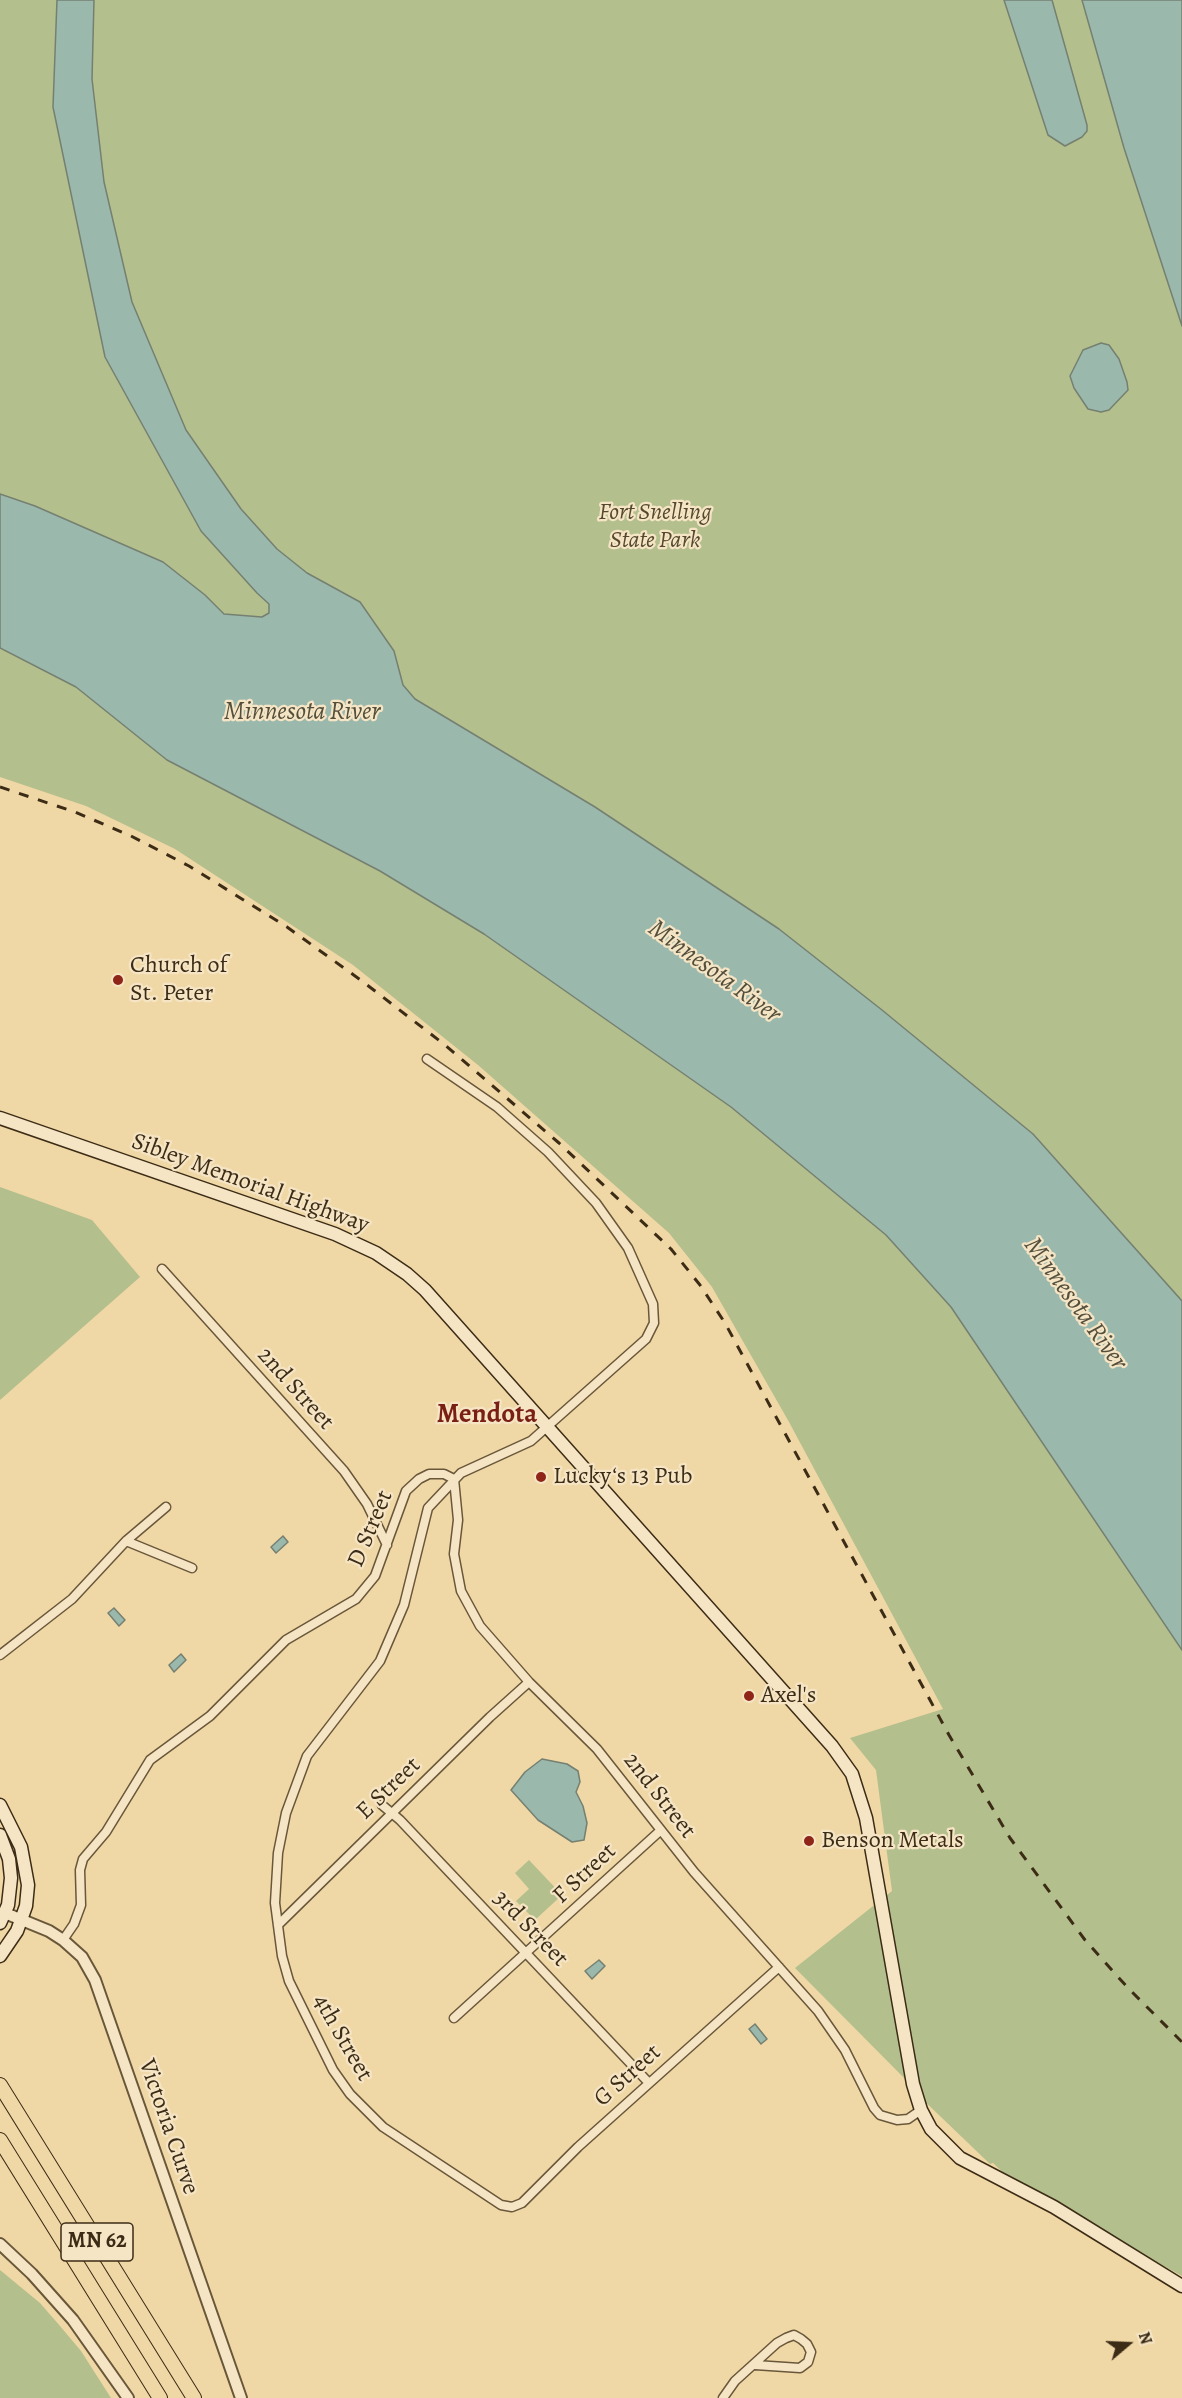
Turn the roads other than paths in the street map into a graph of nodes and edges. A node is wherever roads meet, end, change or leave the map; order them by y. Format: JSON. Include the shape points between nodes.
{"nodes":[{"id":1,"x":427,"y":1059,"type":"dead end"},
{"id":2,"x":0,"y":1118,"type":"edge"},
{"id":3,"x":162,"y":1269,"type":"dead end"},
{"id":4,"x":549,"y":1427,"type":"junction"},
{"id":5,"x":454,"y":1479,"type":"junction"},
{"id":6,"x":166,"y":1507,"type":"dead end"},
{"id":7,"x":126,"y":1541,"type":"junction"},
{"id":8,"x":387,"y":1545,"type":"junction"},
{"id":9,"x":192,"y":1568,"type":"dead end"},
{"id":10,"x":0,"y":1655,"type":"edge"},
{"id":11,"x":529,"y":1682,"type":"junction"},
{"id":12,"x":0,"y":1805,"type":"edge"},
{"id":13,"x":382,"y":1805,"type":"dead end"},
{"id":14,"x":392,"y":1813,"type":"junction"},
{"id":15,"x":661,"y":1830,"type":"junction"},
{"id":16,"x":0,"y":1835,"type":"edge"},
{"id":17,"x":2,"y":1918,"type":"edge"},
{"id":18,"x":22,"y":1920,"type":"junction"},
{"id":19,"x":278,"y":1925,"type":"junction"},
{"id":20,"x":63,"y":1940,"type":"junction"},
{"id":21,"x":526,"y":1954,"type":"junction"},
{"id":22,"x":0,"y":1956,"type":"edge"},
{"id":23,"x":779,"y":1967,"type":"junction"},
{"id":24,"x":454,"y":2018,"type":"dead end"},
{"id":25,"x":649,"y":2083,"type":"junction"},
{"id":26,"x":0,"y":2085,"type":"edge"},
{"id":27,"x":921,"y":2110,"type":"junction"},
{"id":28,"x":0,"y":2140,"type":"edge"},
{"id":29,"x":501,"y":2205,"type":"joint"},
{"id":30,"x":0,"y":2244,"type":"edge"},
{"id":31,"x":1182,"y":2286,"type":"edge"},
{"id":32,"x":755,"y":2365,"type":"junction"},
{"id":33,"x":128,"y":2398,"type":"edge"},
{"id":34,"x":160,"y":2398,"type":"edge"},
{"id":35,"x":194,"y":2398,"type":"edge"},
{"id":36,"x":241,"y":2398,"type":"edge"},
{"id":37,"x":723,"y":2398,"type":"edge"}],
"edges":[{"from":1,"to":4,"type":"street","via":[[497,1107],[548,1152],[596,1203],[628,1248],[653,1304],[654,1323],[646,1339]]},
{"from":2,"to":4,"type":"main road","name":"Sibley Memorial Highway","via":[[334,1234],[376,1254],[425,1290]]},
{"from":3,"to":8,"type":"street","name":"2nd Street","via":[[344,1471],[367,1504]]},
{"from":4,"to":5,"type":"street","via":[[531,1441],[470,1467]]},
{"from":4,"to":27,"type":"main road","name":"Sibley Memorial Highway","via":[[832,1746],[852,1774],[864,1806],[906,2049]]},
{"from":5,"to":8,"type":"street","name":"D Street","via":[[429,1474],[406,1491]]},
{"from":5,"to":11,"type":"street","name":"2nd Street","via":[[458,1520],[454,1554],[461,1591],[480,1626]]},
{"from":5,"to":19,"type":"street","name":"4th Street","via":[[428,1508],[404,1605],[380,1661],[307,1756],[297,1779],[278,1853]]},
{"from":6,"to":7,"type":"street"},
{"from":7,"to":9,"type":"street"},
{"from":7,"to":10,"type":"street","via":[[72,1599]]},
{"from":8,"to":20,"type":"street","name":"D Street","via":[[375,1576],[356,1599],[286,1640],[210,1716],[150,1760],[106,1832],[83,1859],[81,1905]]},
{"from":11,"to":14,"type":"street","name":"E Street"},
{"from":11,"to":15,"type":"street","name":"2nd Street","via":[[597,1749]]},
{"from":12,"to":18,"type":"main road","via":[[26,1861],[28,1885]]},
{"from":13,"to":14,"type":"street","name":"3rd Street"},
{"from":14,"to":19,"type":"street","name":"E Street"},
{"from":14,"to":21,"type":"street","name":"3rd Street"},
{"from":15,"to":21,"type":"street","name":"F Street"},
{"from":15,"to":23,"type":"street","name":"2nd Street"},
{"from":16,"to":17,"type":"main road","via":[[9,1858],[11,1878]]},
{"from":17,"to":18,"type":"street","name":"Victoria Curve"},
{"from":18,"to":20,"type":"street","name":"Victoria Curve"},
{"from":18,"to":22,"type":"main road"},
{"from":19,"to":29,"type":"street","name":"4th Street","via":[[289,1981],[333,2070],[350,2094],[383,2127]]},
{"from":20,"to":36,"type":"street","name":"Victoria Curve","via":[[82,1957],[95,1980]]},
{"from":21,"to":24,"type":"street","name":"F Street"},
{"from":21,"to":25,"type":"street","name":"3rd Street"},
{"from":23,"to":25,"type":"street","name":"G Street"},
{"from":23,"to":27,"type":"street","name":"2nd Street","via":[[834,2032],[880,2115],[908,2119]]},
{"from":25,"to":29,"type":"street","name":"G Street","via":[[522,2203],[512,2207]]},
{"from":26,"to":35,"type":"highway","number":"MN 62"},
{"from":27,"to":31,"type":"main road","name":"Sibley Memorial Highway","via":[[937,2136],[960,2158],[1054,2207]]},
{"from":28,"to":34,"type":"highway","number":"MN 62"},
{"from":30,"to":33,"type":"street","via":[[73,2320]]},
{"from":32,"to":32,"type":"street","via":[[800,2368],[808,2362],[811,2352],[794,2335],[777,2343]]},
{"from":32,"to":37,"type":"street","via":[[735,2381]]}]}
